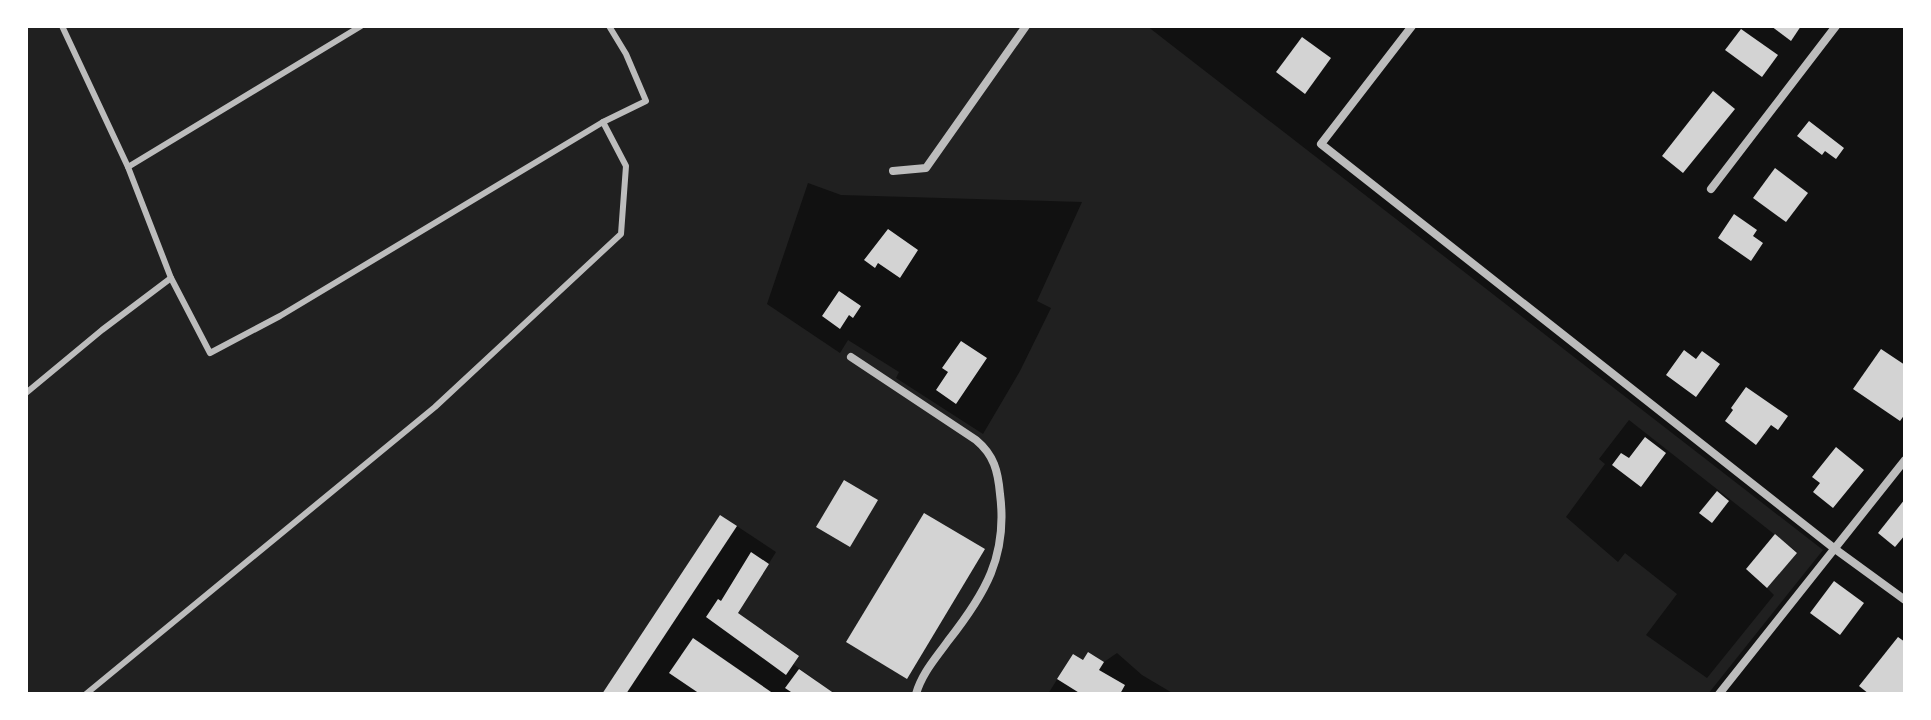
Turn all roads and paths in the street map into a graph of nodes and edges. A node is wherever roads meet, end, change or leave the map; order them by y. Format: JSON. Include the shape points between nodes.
{"nodes":[{"id":1,"x":62,"y":26,"type":"edge"},
{"id":2,"x":361,"y":26,"type":"edge"},
{"id":3,"x":609,"y":26,"type":"edge"},
{"id":4,"x":1026,"y":26,"type":"edge"},
{"id":5,"x":1412,"y":26,"type":"edge"},
{"id":6,"x":1836,"y":26,"type":"edge"},
{"id":7,"x":603,"y":122,"type":"junction"},
{"id":8,"x":128,"y":167,"type":"junction"},
{"id":9,"x":893,"y":171,"type":"dead end"},
{"id":10,"x":1711,"y":189,"type":"dead end"},
{"id":11,"x":171,"y":278,"type":"junction"},
{"id":12,"x":851,"y":357,"type":"dead end"},
{"id":13,"x":26,"y":393,"type":"edge"},
{"id":14,"x":1905,"y":460,"type":"edge"},
{"id":15,"x":1835,"y":549,"type":"junction"},
{"id":16,"x":1905,"y":600,"type":"edge"},
{"id":17,"x":86,"y":694,"type":"edge"},
{"id":18,"x":916,"y":694,"type":"edge"},
{"id":19,"x":1719,"y":694,"type":"edge"}],
"edges":[{"from":1,"to":8,"type":"lane"},
{"from":2,"to":8,"type":"lane"},
{"from":3,"to":7,"type":"lane","via":[[646,101]]},
{"from":4,"to":9,"type":"street","via":[[926,168]]},
{"from":5,"to":15,"type":"street","via":[[1321,144]]},
{"from":6,"to":10,"type":"street"},
{"from":7,"to":11,"type":"lane","via":[[210,353]]},
{"from":7,"to":17,"type":"lane","via":[[626,166],[621,234],[435,407]]},
{"from":8,"to":11,"type":"lane"},
{"from":11,"to":13,"type":"lane"},
{"from":12,"to":18,"type":"street","via":[[976,440],[987,449],[998,474],[1003,531],[991,572]]},
{"from":14,"to":15,"type":"street"},
{"from":15,"to":16,"type":"street"},
{"from":15,"to":19,"type":"street"}]}
